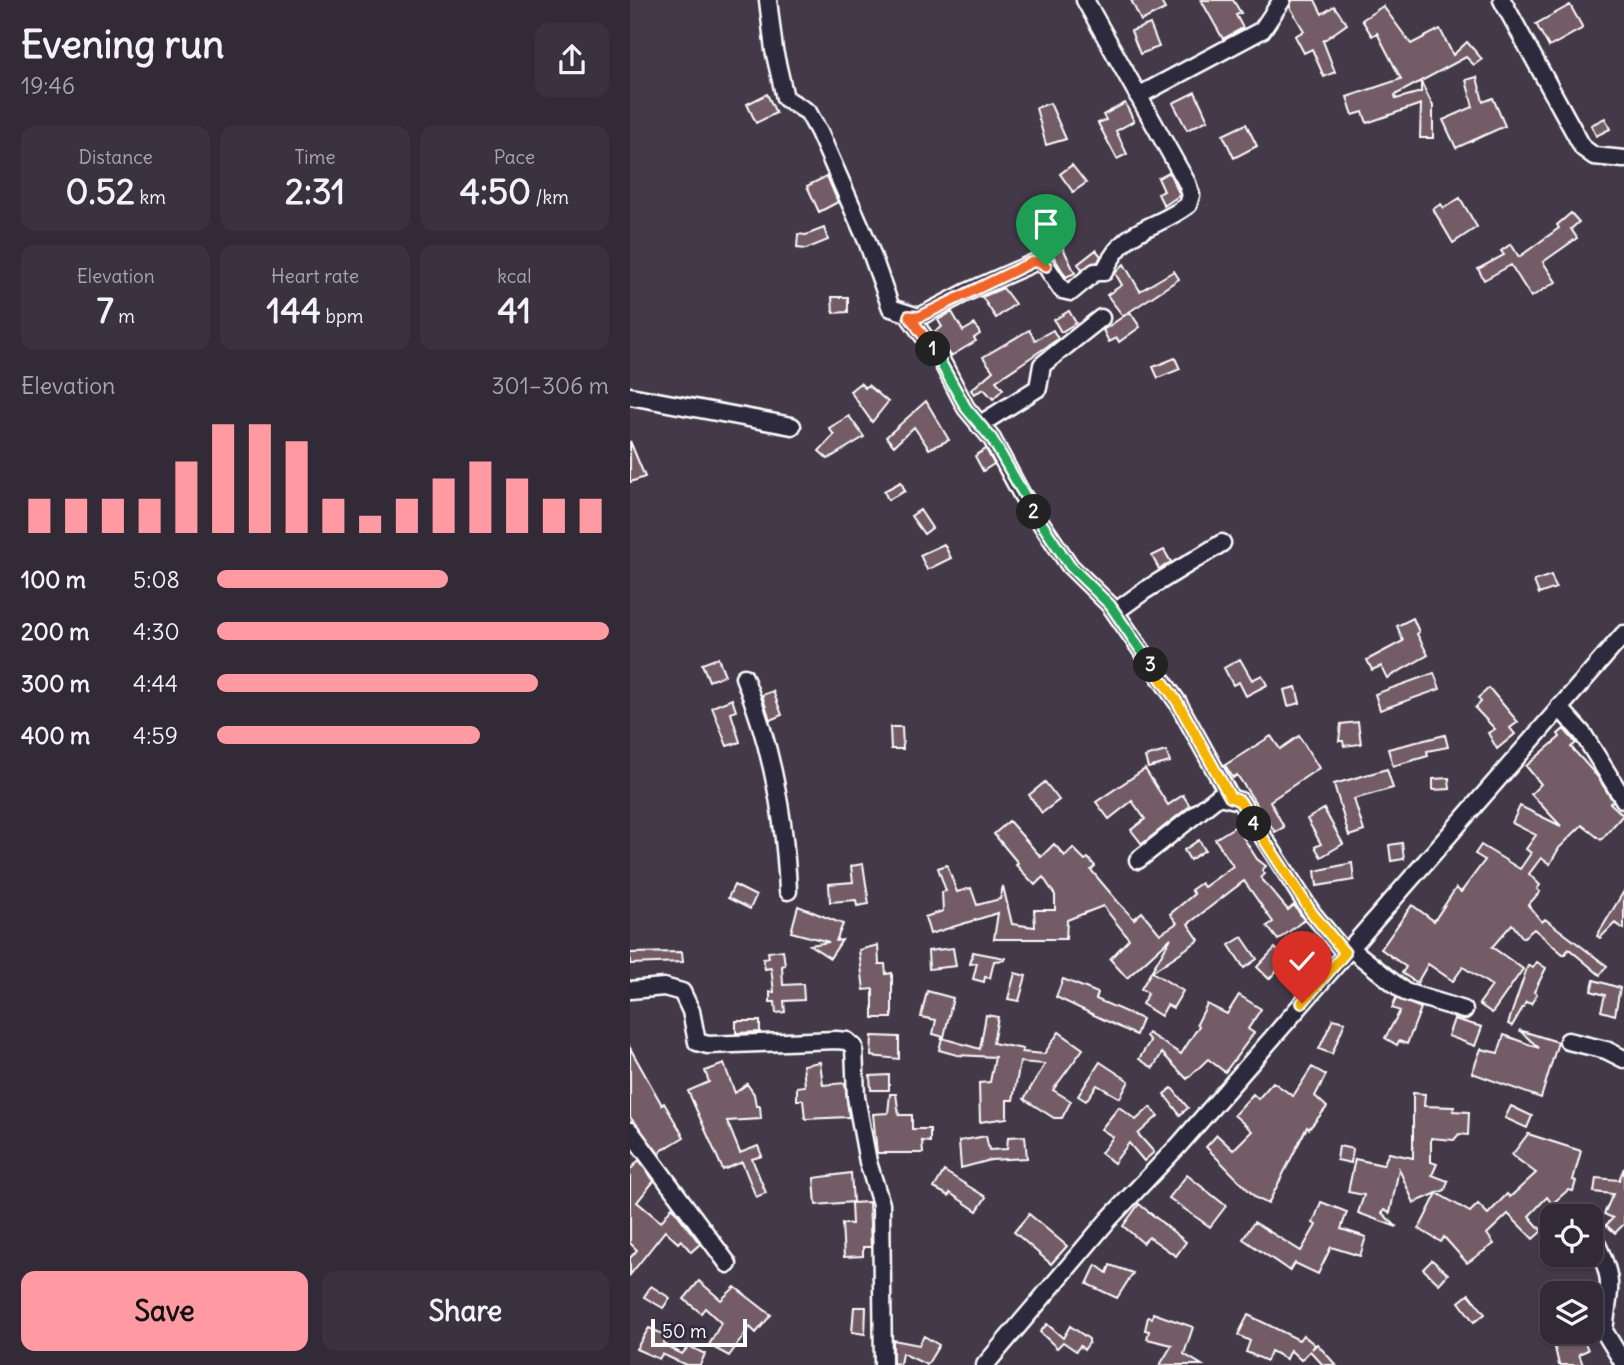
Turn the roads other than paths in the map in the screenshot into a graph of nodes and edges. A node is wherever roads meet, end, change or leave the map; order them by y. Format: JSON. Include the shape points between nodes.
{"nodes":[{"id":1,"x":768,"y":0,"type":"edge"},
{"id":2,"x":1085,"y":0,"type":"edge"},
{"id":3,"x":1282,"y":0,"type":"edge"},
{"id":4,"x":1502,"y":0,"type":"edge"},
{"id":5,"x":1139,"y":96,"type":"junction"},
{"id":6,"x":1624,"y":159,"type":"edge"},
{"id":7,"x":909,"y":316,"type":"junction"},
{"id":8,"x":1101,"y":317,"type":"dead end"},
{"id":9,"x":630,"y":396,"type":"edge"},
{"id":10,"x":979,"y":425,"type":"junction"},
{"id":11,"x":792,"y":426,"type":"dead end"},
{"id":12,"x":1222,"y":543,"type":"dead end"},
{"id":13,"x":1115,"y":612,"type":"junction"},
{"id":14,"x":1624,"y":634,"type":"edge"},
{"id":15,"x":744,"y":677,"type":"dead end"},
{"id":16,"x":1559,"y":707,"type":"junction"},
{"id":17,"x":1230,"y":797,"type":"junction"},
{"id":18,"x":1624,"y":800,"type":"edge"},
{"id":19,"x":1138,"y":860,"type":"dead end"},
{"id":20,"x":788,"y":891,"type":"dead end"},
{"id":21,"x":1348,"y":951,"type":"junction"},
{"id":22,"x":630,"y":990,"type":"edge"},
{"id":23,"x":1464,"y":1010,"type":"dead end"},
{"id":24,"x":1568,"y":1041,"type":"dead end"},
{"id":25,"x":1624,"y":1059,"type":"edge"},
{"id":26,"x":630,"y":1130,"type":"edge"},
{"id":27,"x":1603,"y":1257,"type":"edge"},
{"id":28,"x":728,"y":1264,"type":"dead end"},
{"id":29,"x":1624,"y":1364,"type":"edge"},
{"id":30,"x":883,"y":1365,"type":"edge"},
{"id":31,"x":985,"y":1365,"type":"edge"}],
"edges":[{"from":1,"to":7,"type":"street","via":[[785,98],[808,112],[867,241],[891,308]]},
{"from":2,"to":5,"type":"street"},
{"from":3,"to":5,"type":"street","via":[[1262,30]]},
{"from":4,"to":6,"type":"street","via":[[1583,148],[1594,156]]},
{"from":5,"to":7,"type":"street","via":[[1187,183],[1188,205],[1137,230],[1104,272],[1095,272],[1071,292],[1062,290],[1038,261],[919,317]]},
{"from":7,"to":10,"type":"street"},
{"from":8,"to":10,"type":"street","via":[[1042,365],[1038,388]]},
{"from":9,"to":11,"type":"street"},
{"from":10,"to":13,"type":"street","via":[[1070,566]]},
{"from":12,"to":13,"type":"street"},
{"from":13,"to":17,"type":"street","via":[[1178,703]]},
{"from":14,"to":16,"type":"street"},
{"from":15,"to":20,"type":"street","via":[[758,708],[780,807]]},
{"from":16,"to":18,"type":"street","via":[[1583,734]]},
{"from":16,"to":21,"type":"street"},
{"from":17,"to":19,"type":"street","via":[[1219,796],[1204,806]]},
{"from":17,"to":21,"type":"street","via":[[1240,801],[1312,913]]},
{"from":21,"to":23,"type":"street","via":[[1405,992]]},
{"from":21,"to":31,"type":"street"},
{"from":22,"to":30,"type":"street","via":[[664,987],[682,992],[697,1042],[708,1045],[835,1040],[854,1046],[856,1097],[881,1204]]},
{"from":24,"to":25,"type":"street"},
{"from":26,"to":28,"type":"street"},
{"from":27,"to":29,"type":"street","via":[[1611,1296],[1604,1331]]}]}
